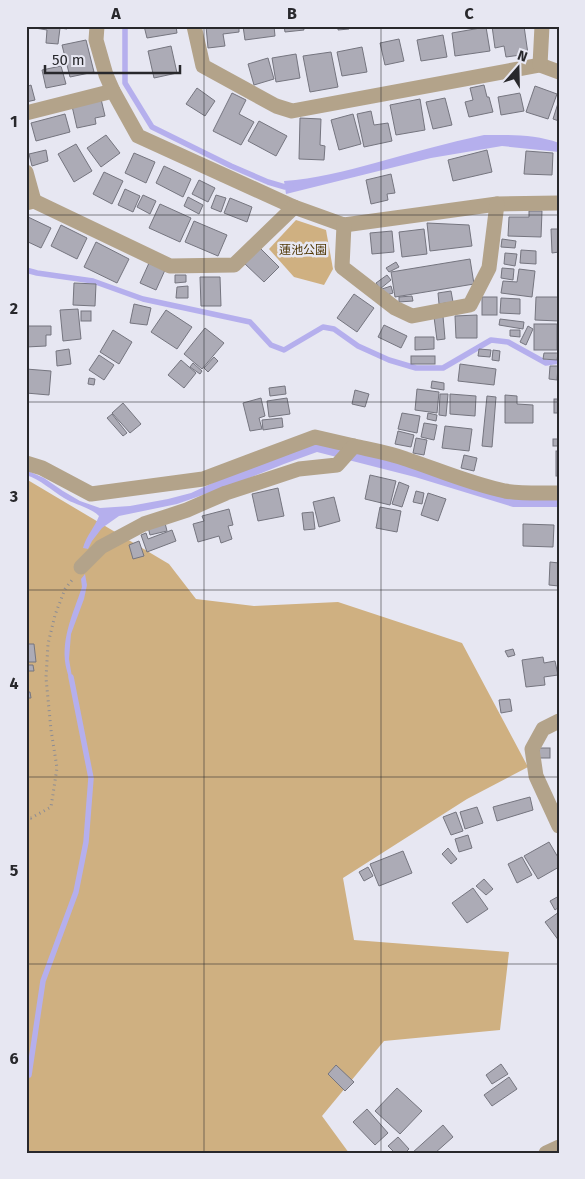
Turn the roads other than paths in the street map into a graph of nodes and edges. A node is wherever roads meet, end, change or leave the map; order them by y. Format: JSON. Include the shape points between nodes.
{"nodes":[{"id":1,"x":96,"y":26,"type":"edge"},
{"id":2,"x":194,"y":26,"type":"edge"},
{"id":3,"x":542,"y":26,"type":"edge"},
{"id":4,"x":540,"y":65,"type":"junction"},
{"id":5,"x":559,"y":72,"type":"edge"},
{"id":6,"x":113,"y":91,"type":"junction"},
{"id":7,"x":26,"y":113,"type":"edge"},
{"id":8,"x":26,"y":172,"type":"edge"},
{"id":9,"x":30,"y":202,"type":"edge"},
{"id":10,"x":559,"y":203,"type":"edge"},
{"id":11,"x":497,"y":204,"type":"junction"},
{"id":12,"x":294,"y":207,"type":"junction"},
{"id":13,"x":344,"y":225,"type":"junction"},
{"id":14,"x":354,"y":447,"type":"junction"},
{"id":15,"x":26,"y":463,"type":"edge"},
{"id":16,"x":559,"y":493,"type":"edge"},
{"id":17,"x":81,"y":567,"type":"road end"},
{"id":18,"x":559,"y":721,"type":"edge"},
{"id":19,"x":559,"y":826,"type":"edge"},
{"id":20,"x":559,"y":1147,"type":"edge"},
{"id":21,"x":546,"y":1153,"type":"edge"}],
"edges":[{"from":1,"to":6,"type":"street","via":[[96,40]]},
{"from":2,"to":4,"type":"street","via":[[203,66],[276,106],[292,111]]},
{"from":3,"to":4,"type":"street"},
{"from":4,"to":5,"type":"street"},
{"from":6,"to":7,"type":"street"},
{"from":6,"to":12,"type":"street","via":[[138,136]]},
{"from":8,"to":9,"type":"street"},
{"from":9,"to":12,"type":"street","via":[[170,266],[234,266]]},
{"from":10,"to":11,"type":"street"},
{"from":11,"to":13,"type":"street"},
{"from":11,"to":13,"type":"street","via":[[489,268],[470,306],[412,316],[395,308],[342,267]]},
{"from":12,"to":13,"type":"street"},
{"from":14,"to":15,"type":"street","via":[[314,437],[202,479],[91,494]]},
{"from":14,"to":16,"type":"street","via":[[404,458],[507,491]]},
{"from":14,"to":17,"type":"street","via":[[337,465],[299,469],[144,524],[101,547]]},
{"from":18,"to":19,"type":"street","via":[[543,729],[532,749],[536,776]]},
{"from":20,"to":21,"type":"street"}]}
